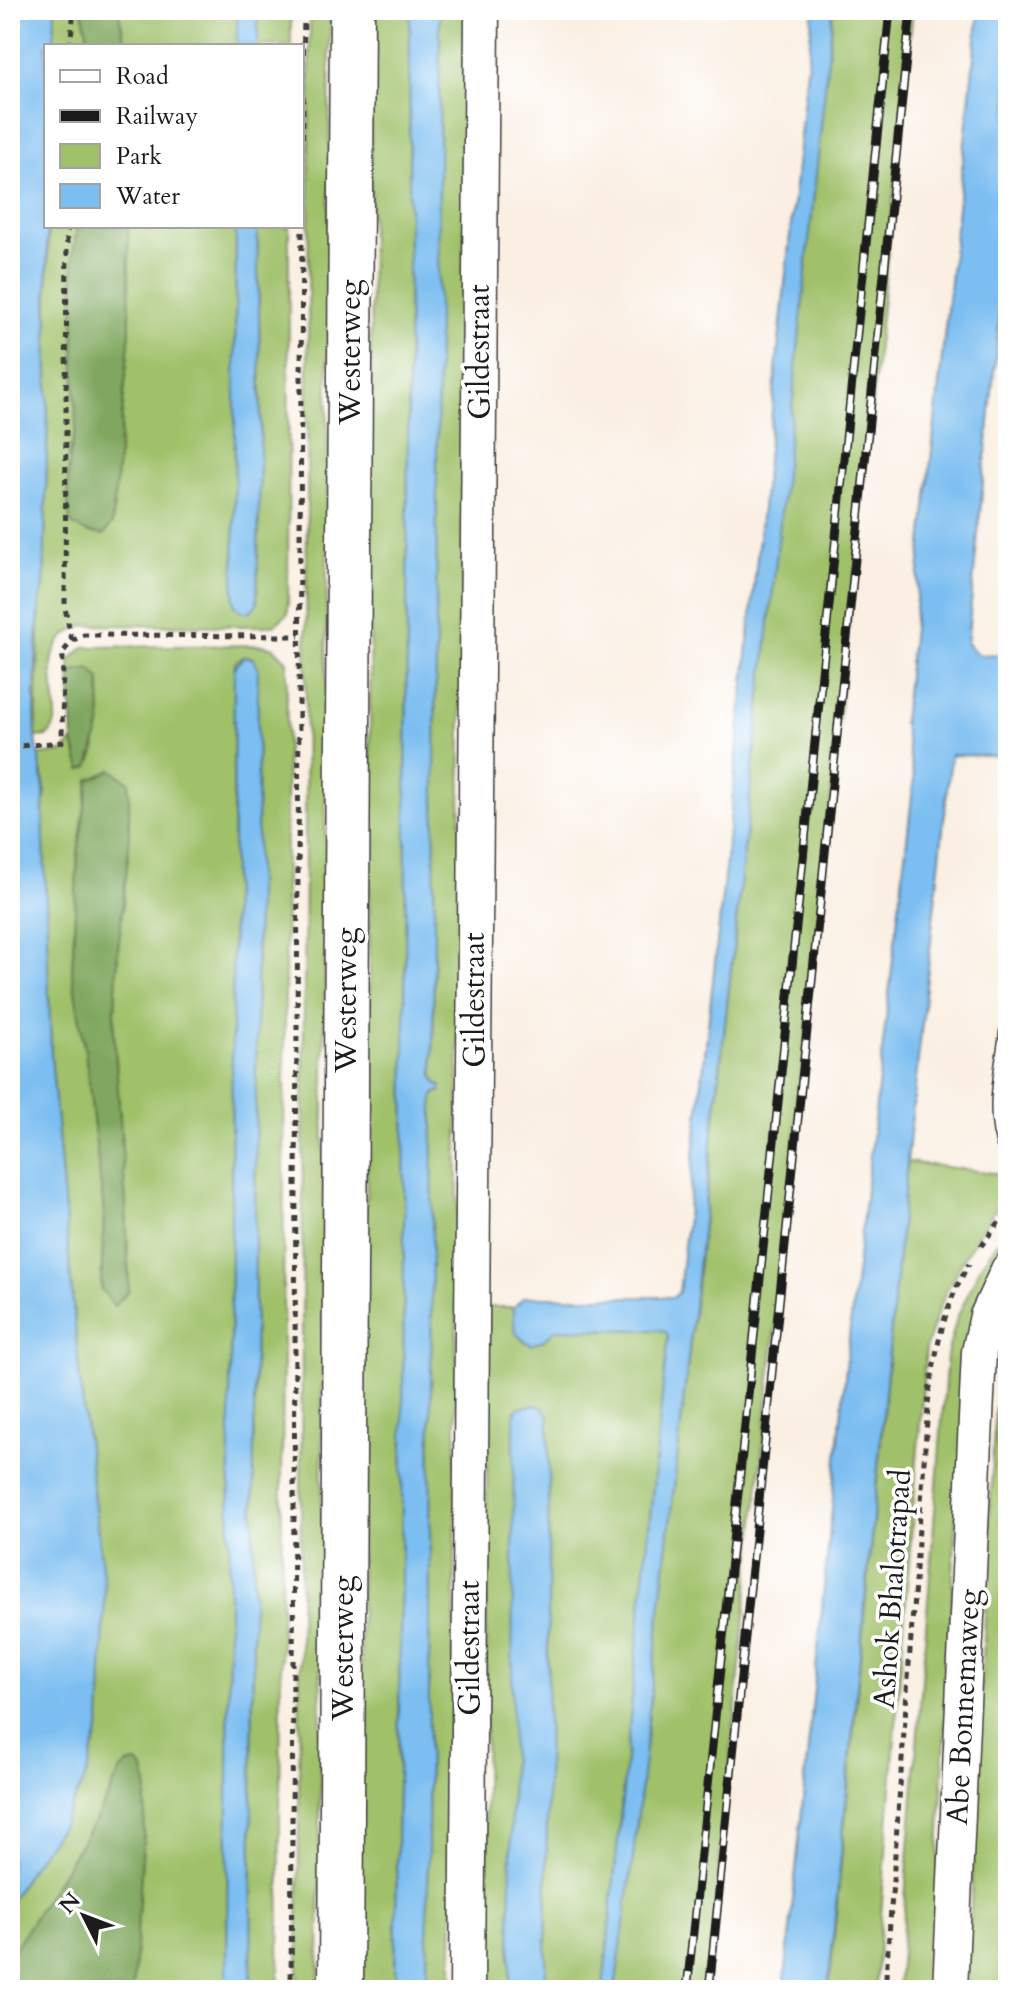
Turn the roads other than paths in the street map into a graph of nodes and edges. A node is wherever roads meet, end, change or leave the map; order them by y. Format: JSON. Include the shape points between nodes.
{"nodes":[{"id":1,"x":352,"y":10,"type":"edge"},
{"id":2,"x":482,"y":10,"type":"edge"},
{"id":3,"x":1008,"y":1032,"type":"edge"},
{"id":4,"x":1008,"y":1152,"type":"edge"},
{"id":5,"x":1008,"y":1270,"type":"edge"},
{"id":6,"x":1008,"y":1338,"type":"edge"},
{"id":7,"x":977,"y":1424,"type":"junction"},
{"id":8,"x":341,"y":1990,"type":"edge"},
{"id":9,"x":467,"y":1990,"type":"edge"},
{"id":10,"x":950,"y":1990,"type":"edge"}],
"edges":[{"from":1,"to":8,"type":"main road","name":"Westerweg"},
{"from":2,"to":9,"type":"street","name":"Gildestraat"},
{"from":3,"to":4,"type":"lane","via":[[1001,1137]]},
{"from":5,"to":7,"type":"street","name":"Abe Bonnemaweg","via":[[987,1316],[979,1352]]},
{"from":6,"to":7,"type":"street","name":"Abe Bonnemaweg"},
{"from":7,"to":10,"type":"street","name":"Abe Bonnemaweg"}]}
